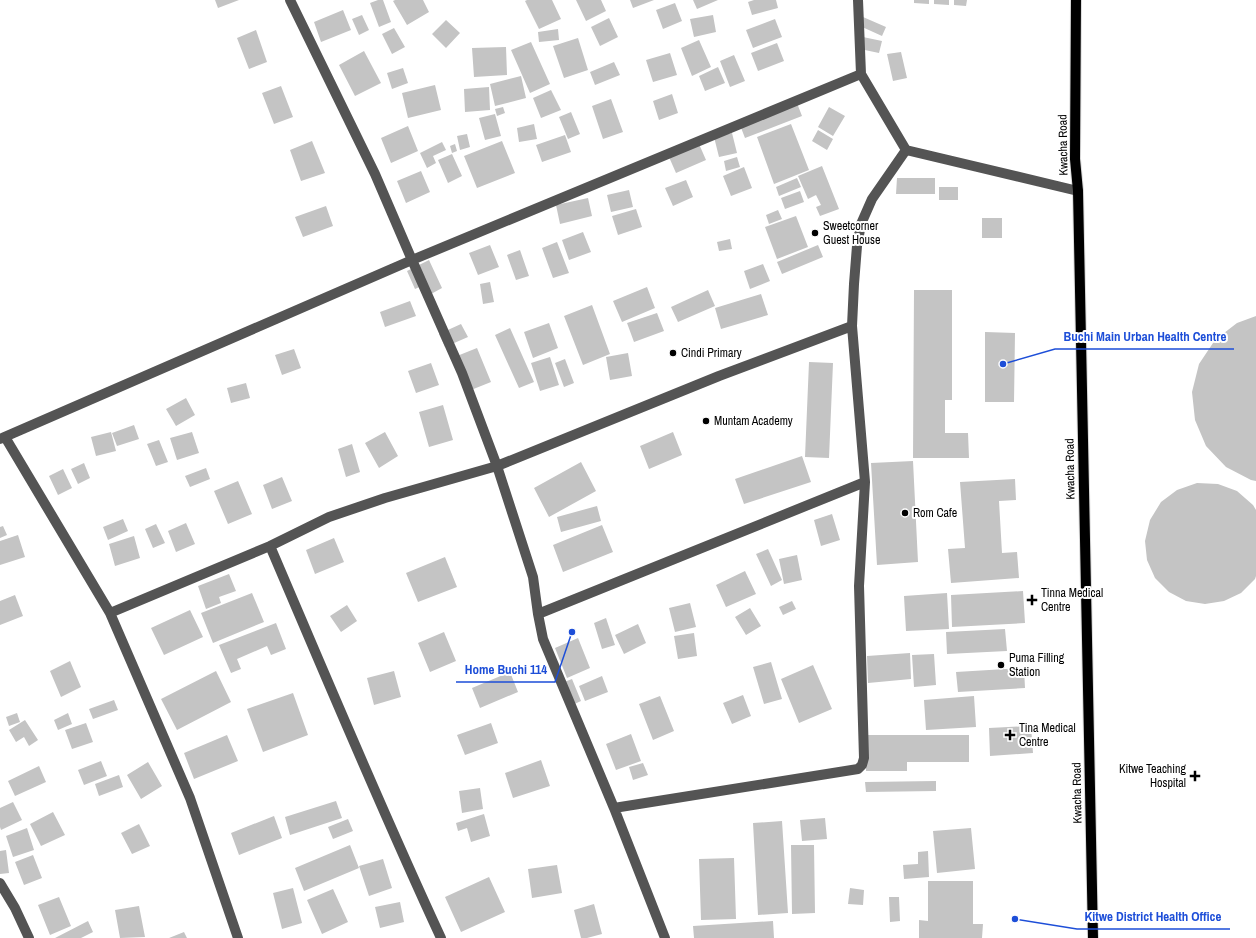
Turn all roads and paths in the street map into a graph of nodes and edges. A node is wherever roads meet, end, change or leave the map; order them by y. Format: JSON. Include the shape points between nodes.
{"nodes":[{"id":1,"x":290,"y":0,"type":"edge"},
{"id":2,"x":858,"y":0,"type":"edge"},
{"id":3,"x":1076,"y":0,"type":"edge"},
{"id":4,"x":861,"y":74,"type":"junction"},
{"id":5,"x":906,"y":150,"type":"junction"},
{"id":6,"x":1078,"y":190,"type":"junction"},
{"id":7,"x":412,"y":260,"type":"junction"},
{"id":8,"x":852,"y":326,"type":"junction"},
{"id":9,"x":3,"y":438,"type":"edge"},
{"id":10,"x":497,"y":466,"type":"junction"},
{"id":11,"x":865,"y":482,"type":"junction"},
{"id":12,"x":270,"y":546,"type":"junction"},
{"id":13,"x":110,"y":613,"type":"junction"},
{"id":14,"x":538,"y":614,"type":"junction"},
{"id":15,"x":614,"y":808,"type":"junction"},
{"id":16,"x":0,"y":883,"type":"edge"},
{"id":17,"x":29,"y":938,"type":"edge"},
{"id":18,"x":238,"y":938,"type":"edge"},
{"id":19,"x":441,"y":938,"type":"edge"},
{"id":20,"x":664,"y":938,"type":"edge"},
{"id":21,"x":1093,"y":938,"type":"edge"}],
"edges":[{"from":1,"to":7,"type":"street","via":[[375,174]]},
{"from":2,"to":4,"type":"street"},
{"from":3,"to":6,"type":"main road","name":"Kwacha Road","via":[[1075,159]]},
{"from":4,"to":5,"type":"street"},
{"from":4,"to":7,"type":"street"},
{"from":5,"to":6,"type":"street"},
{"from":5,"to":8,"type":"street","via":[[872,199],[861,224],[857,246]]},
{"from":6,"to":21,"type":"main road","name":"Kwacha Road"},
{"from":7,"to":9,"type":"street"},
{"from":7,"to":10,"type":"street","via":[[462,373]]},
{"from":8,"to":10,"type":"street"},
{"from":8,"to":11,"type":"street"},
{"from":9,"to":13,"type":"street"},
{"from":10,"to":12,"type":"street","via":[[329,517]]},
{"from":10,"to":14,"type":"street","via":[[533,577]]},
{"from":11,"to":14,"type":"street"},
{"from":11,"to":15,"type":"street","via":[[859,586],[864,758],[862,765],[858,769]]},
{"from":12,"to":13,"type":"street"},
{"from":12,"to":19,"type":"street"},
{"from":13,"to":18,"type":"street","via":[[190,798]]},
{"from":14,"to":15,"type":"street","via":[[543,639]]},
{"from":15,"to":20,"type":"street"},
{"from":16,"to":17,"type":"street"}]}
